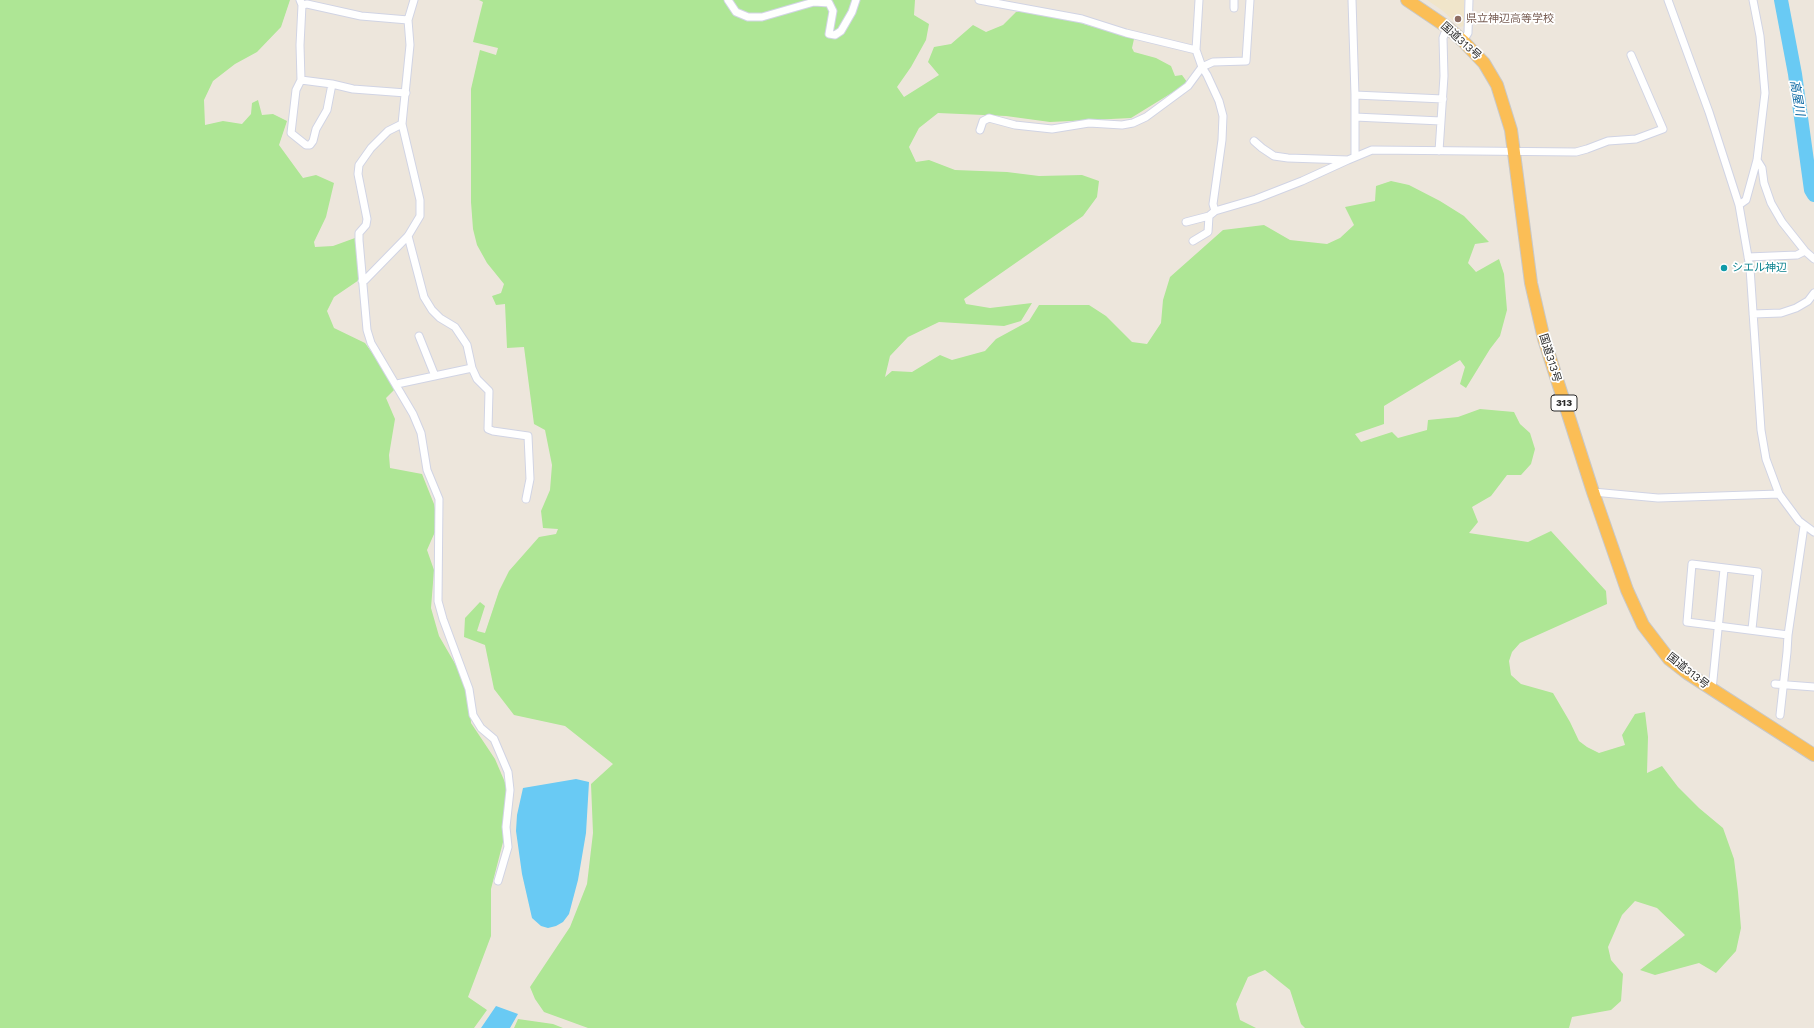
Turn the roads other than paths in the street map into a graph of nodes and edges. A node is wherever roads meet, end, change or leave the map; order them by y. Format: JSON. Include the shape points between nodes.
{"nodes":[{"id":1,"x":414,"y":0,"type":"edge"},
{"id":2,"x":728,"y":0,"type":"edge"},
{"id":3,"x":856,"y":0,"type":"edge"},
{"id":4,"x":979,"y":0,"type":"edge"},
{"id":5,"x":1199,"y":0,"type":"edge"},
{"id":6,"x":1234,"y":0,"type":"edge"},
{"id":7,"x":1250,"y":0,"type":"edge"},
{"id":8,"x":1352,"y":0,"type":"edge"},
{"id":9,"x":1407,"y":0,"type":"edge"},
{"id":10,"x":1469,"y":0,"type":"edge"},
{"id":11,"x":1668,"y":0,"type":"edge"},
{"id":12,"x":1753,"y":0,"type":"edge"},
{"id":13,"x":301,"y":3,"type":"edge"},
{"id":14,"x":1234,"y":8,"type":"dead end"},
{"id":15,"x":408,"y":20,"type":"junction"},
{"id":16,"x":1447,"y":27,"type":"junction"},
{"id":17,"x":1463,"y":41,"type":"junction"},
{"id":18,"x":1196,"y":50,"type":"junction"},
{"id":19,"x":1631,"y":56,"type":"dead end"},
{"id":20,"x":1202,"y":67,"type":"junction"},
{"id":21,"x":301,"y":80,"type":"junction"},
{"id":22,"x":332,"y":84,"type":"junction"},
{"id":23,"x":406,"y":93,"type":"junction"},
{"id":24,"x":1355,"y":95,"type":"junction"},
{"id":25,"x":1443,"y":99,"type":"junction"},
{"id":26,"x":1355,"y":117,"type":"junction"},
{"id":27,"x":1441,"y":121,"type":"junction"},
{"id":28,"x":402,"y":124,"type":"junction"},
{"id":29,"x":980,"y":130,"type":"dead end"},
{"id":30,"x":1254,"y":141,"type":"dead end"},
{"id":31,"x":1439,"y":151,"type":"junction"},
{"id":32,"x":1514,"y":151,"type":"junction"},
{"id":33,"x":1355,"y":155,"type":"junction"},
{"id":34,"x":1348,"y":160,"type":"junction"},
{"id":35,"x":1757,"y":160,"type":"junction"},
{"id":36,"x":1739,"y":205,"type":"junction"},
{"id":37,"x":1212,"y":213,"type":"junction"},
{"id":38,"x":1186,"y":222,"type":"dead end"},
{"id":39,"x":408,"y":236,"type":"junction"},
{"id":40,"x":1193,"y":241,"type":"dead end"},
{"id":41,"x":1805,"y":251,"type":"junction"},
{"id":42,"x":1748,"y":257,"type":"junction"},
{"id":43,"x":1814,"y":260,"type":"edge"},
{"id":44,"x":362,"y":281,"type":"junction"},
{"id":45,"x":1814,"y":292,"type":"edge"},
{"id":46,"x":1753,"y":314,"type":"junction"},
{"id":47,"x":419,"y":336,"type":"dead end"},
{"id":48,"x":472,"y":368,"type":"junction"},
{"id":49,"x":435,"y":376,"type":"junction"},
{"id":50,"x":397,"y":384,"type":"junction"},
{"id":51,"x":1593,"y":492,"type":"junction"},
{"id":52,"x":1779,"y":494,"type":"junction"},
{"id":53,"x":526,"y":499,"type":"dead end"},
{"id":54,"x":1804,"y":526,"type":"junction"},
{"id":55,"x":1814,"y":532,"type":"edge"},
{"id":56,"x":1724,"y":568,"type":"junction"},
{"id":57,"x":1718,"y":627,"type":"junction"},
{"id":58,"x":1752,"y":629,"type":"junction"},
{"id":59,"x":1788,"y":635,"type":"junction"},
{"id":60,"x":1779,"y":684,"type":"junction"},
{"id":61,"x":1814,"y":687,"type":"edge"},
{"id":62,"x":1712,"y":690,"type":"junction"},
{"id":63,"x":1780,"y":715,"type":"dead end"},
{"id":64,"x":1814,"y":755,"type":"edge"},
{"id":65,"x":498,"y":881,"type":"dead end"}],
"edges":[{"from":1,"to":15,"type":"street"},
{"from":2,"to":3,"type":"street","via":[[736,12],[748,17],[762,17],[814,2],[829,3],[833,11],[830,34],[835,35],[842,31]]},
{"from":4,"to":18,"type":"street","via":[[1082,19]]},
{"from":5,"to":18,"type":"street"},
{"from":6,"to":14,"type":"street"},
{"from":7,"to":20,"type":"street","via":[[1246,61],[1213,62]]},
{"from":8,"to":24,"type":"street"},
{"from":9,"to":16,"type":"highway","name":"国道313号","number":"313"},
{"from":10,"to":17,"type":"street","via":[[1468,33]]},
{"from":11,"to":36,"type":"street","via":[[1709,112]]},
{"from":12,"to":35,"type":"street","via":[[1760,36],[1765,93]]},
{"from":13,"to":15,"type":"street","via":[[361,16]]},
{"from":13,"to":21,"type":"street"},
{"from":15,"to":23,"type":"street","via":[[410,45]]},
{"from":16,"to":17,"type":"highway","name":"国道313号","number":"313"},
{"from":16,"to":25,"type":"street","via":[[1443,38]]},
{"from":17,"to":32,"type":"highway","name":"国道313号","number":"313","via":[[1484,63],[1497,85],[1507,114]]},
{"from":18,"to":20,"type":"street"},
{"from":19,"to":32,"type":"street","via":[[1663,129],[1645,137],[1608,141],[1576,152]]},
{"from":20,"to":29,"type":"street","via":[[1188,86],[1146,117],[1133,123],[1083,124],[1052,129],[1015,125],[988,118],[983,121]]},
{"from":20,"to":37,"type":"street","via":[[1219,101],[1223,116]]},
{"from":21,"to":22,"type":"street"},
{"from":21,"to":22,"type":"street","via":[[295,94],[291,133],[306,145],[313,141],[316,129],[327,110]]},
{"from":22,"to":23,"type":"street","via":[[354,89]]},
{"from":23,"to":28,"type":"street"},
{"from":24,"to":25,"type":"street"},
{"from":24,"to":26,"type":"street"},
{"from":25,"to":27,"type":"street"},
{"from":26,"to":27,"type":"street"},
{"from":26,"to":33,"type":"street"},
{"from":27,"to":31,"type":"street"},
{"from":28,"to":39,"type":"street","via":[[421,210],[418,221]]},
{"from":28,"to":44,"type":"street","via":[[388,131],[359,165],[358,174],[367,219],[359,234]]},
{"from":30,"to":34,"type":"street","via":[[1274,156]]},
{"from":31,"to":32,"type":"street"},
{"from":31,"to":33,"type":"street","via":[[1372,150]]},
{"from":32,"to":51,"type":"highway","name":"国道313号","number":"313","via":[[1536,310]]},
{"from":33,"to":34,"type":"street"},
{"from":34,"to":37,"type":"street","via":[[1256,199]]},
{"from":35,"to":36,"type":"street","via":[[1746,200]]},
{"from":35,"to":41,"type":"street","via":[[1762,168],[1771,203],[1782,222]]},
{"from":36,"to":42,"type":"street"},
{"from":37,"to":38,"type":"street"},
{"from":37,"to":40,"type":"street","via":[[1208,232]]},
{"from":39,"to":44,"type":"street"},
{"from":39,"to":48,"type":"street","via":[[424,297],[440,318],[455,327],[467,345]]},
{"from":41,"to":42,"type":"street","via":[[1797,255]]},
{"from":41,"to":43,"type":"street"},
{"from":42,"to":46,"type":"street"},
{"from":44,"to":50,"type":"street","via":[[367,330],[371,343]]},
{"from":45,"to":46,"type":"street","via":[[1808,301],[1796,308],[1781,313]]},
{"from":46,"to":52,"type":"street","via":[[1761,430],[1766,459]]},
{"from":47,"to":49,"type":"street"},
{"from":48,"to":49,"type":"street"},
{"from":48,"to":53,"type":"street","via":[[477,379],[489,391],[488,429],[528,436],[530,479]]},
{"from":49,"to":50,"type":"street"},
{"from":50,"to":65,"type":"street","via":[[421,433],[427,470],[439,499],[438,601],[443,619],[469,689],[473,715],[481,728],[494,739],[508,772],[508,847]]},
{"from":51,"to":52,"type":"street","via":[[1658,498]]},
{"from":51,"to":62,"type":"highway","name":"国道313号","number":"313","via":[[1627,590],[1644,625],[1670,659]]},
{"from":52,"to":54,"type":"street"},
{"from":54,"to":55,"type":"street"},
{"from":54,"to":59,"type":"street"},
{"from":56,"to":57,"type":"street"},
{"from":56,"to":57,"type":"street","via":[[1692,564],[1687,622]]},
{"from":56,"to":58,"type":"street","via":[[1758,572]]},
{"from":57,"to":58,"type":"street"},
{"from":57,"to":62,"type":"street"},
{"from":58,"to":59,"type":"street"},
{"from":59,"to":60,"type":"street","via":[[1788,652]]},
{"from":60,"to":61,"type":"street"},
{"from":60,"to":63,"type":"street"},
{"from":62,"to":64,"type":"highway","name":"国道313号","number":"313"}]}
